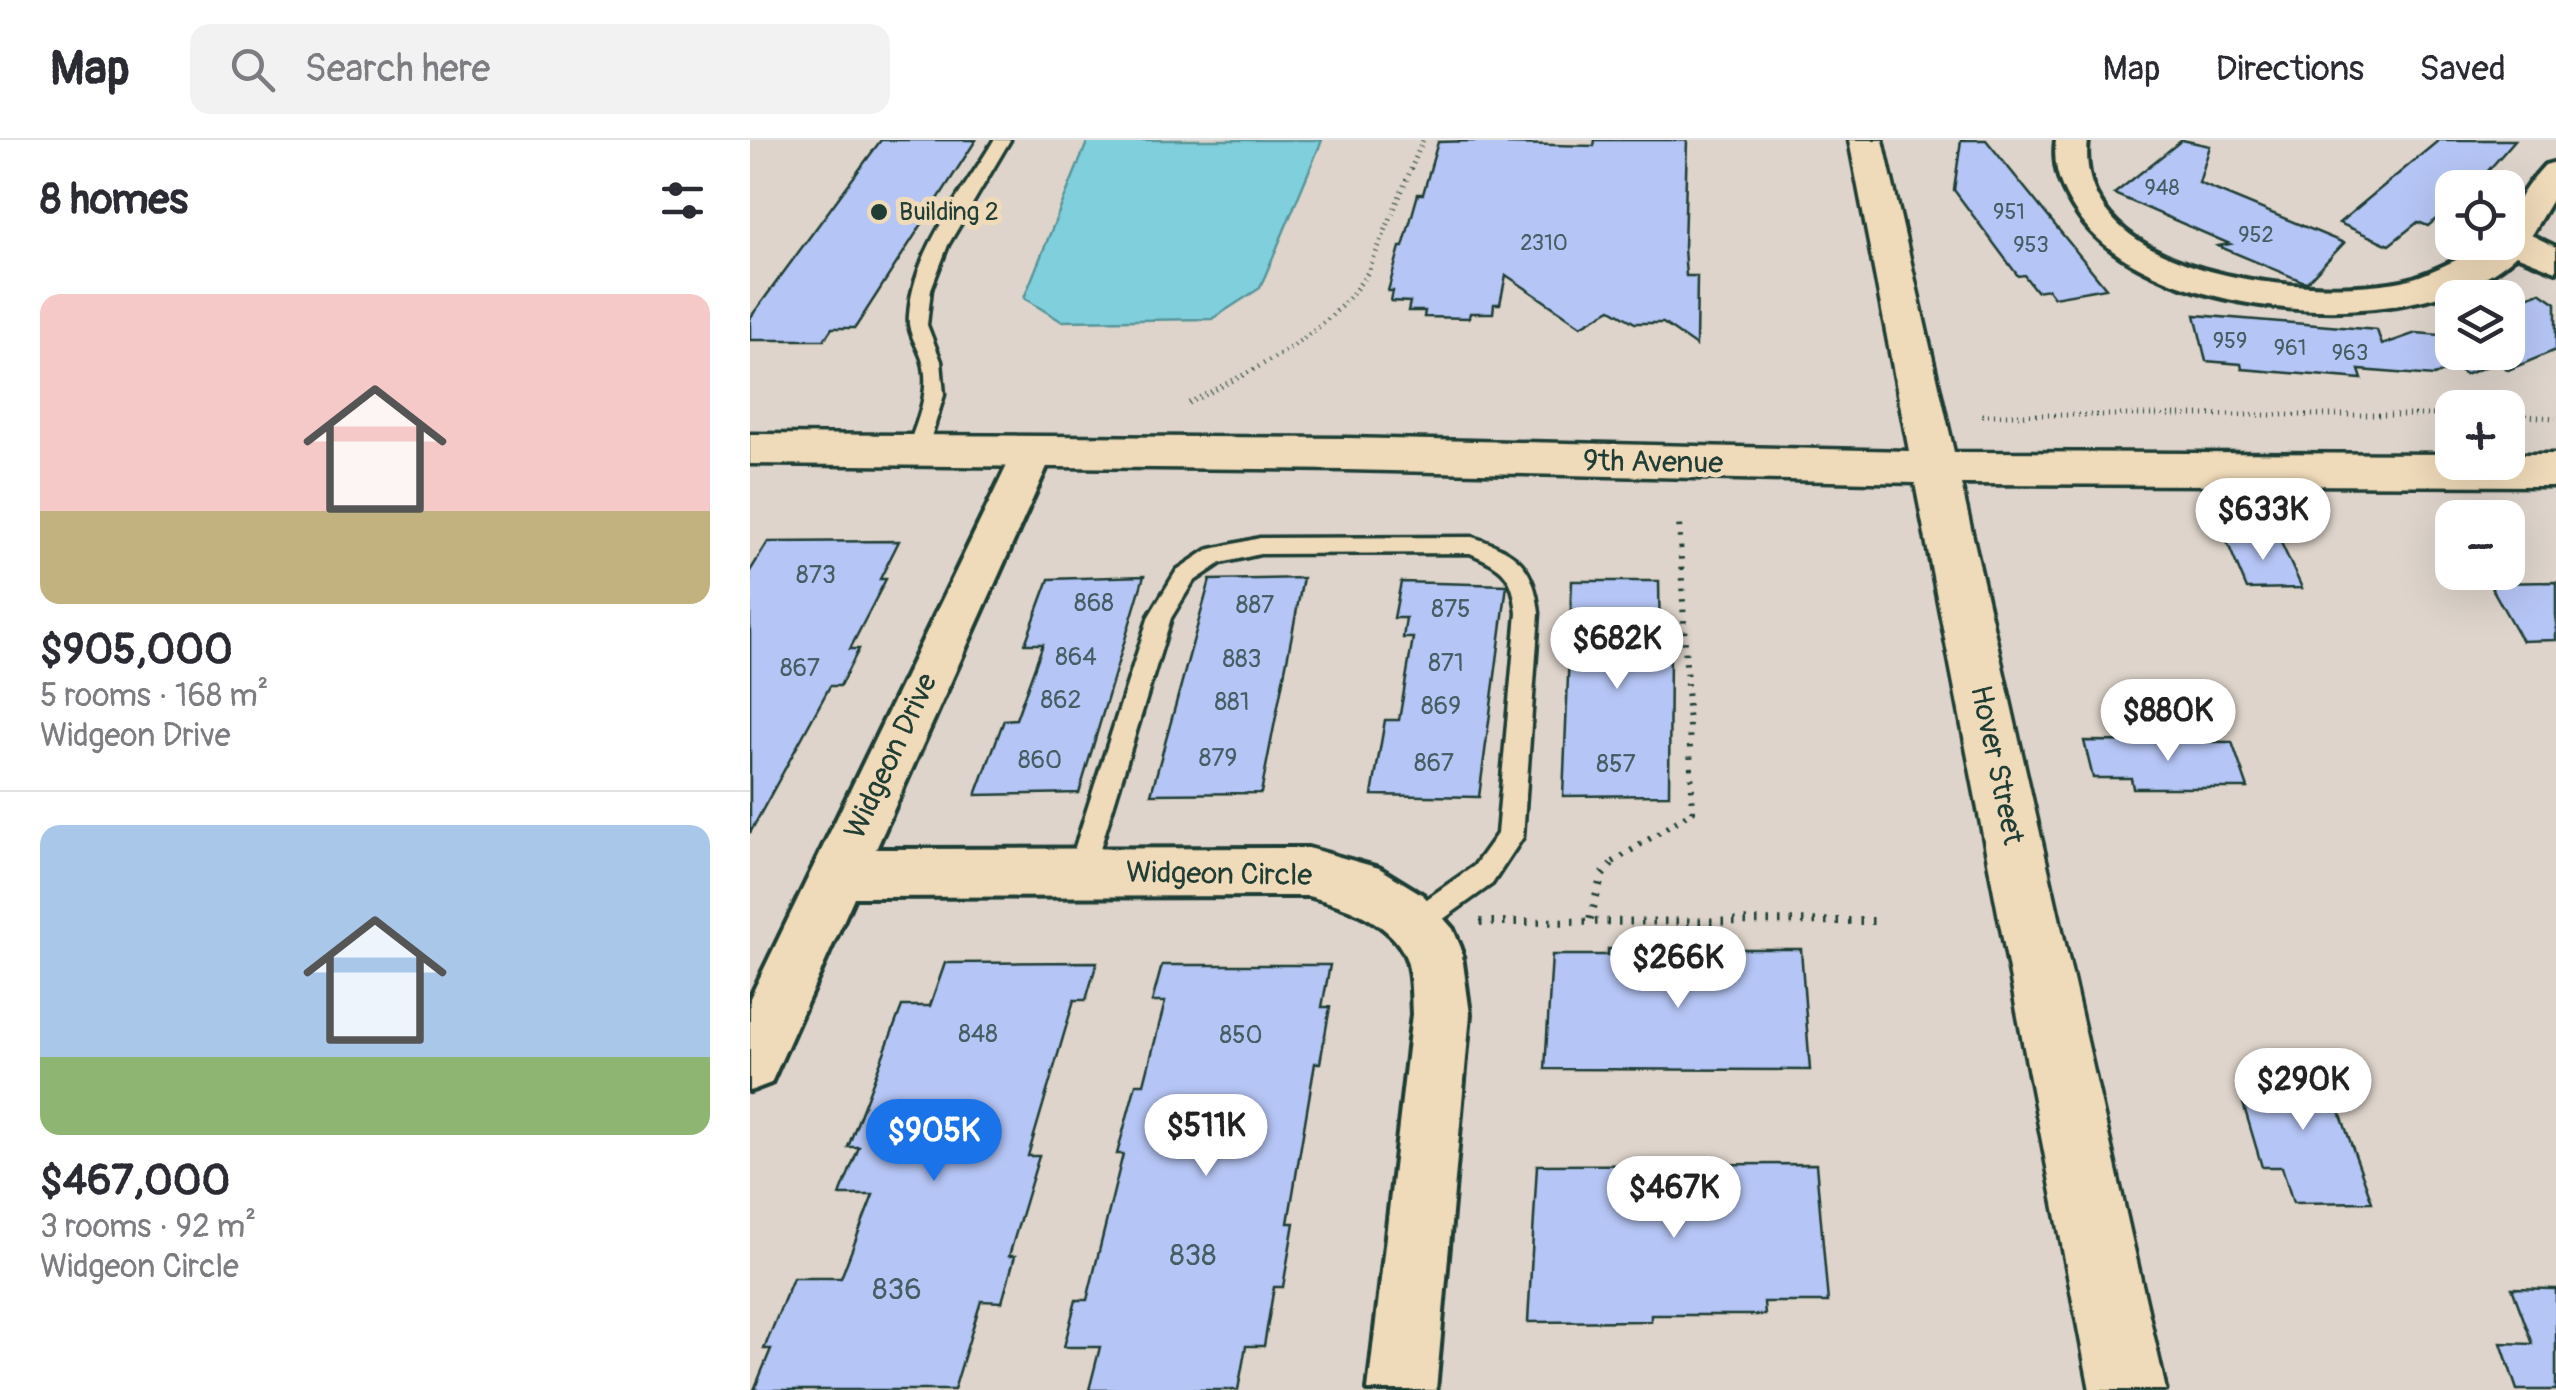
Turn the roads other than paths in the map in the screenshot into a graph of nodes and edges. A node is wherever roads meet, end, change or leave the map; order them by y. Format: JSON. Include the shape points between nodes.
{"nodes":[{"id":1,"x":1002,"y":140,"type":"edge"},
{"id":2,"x":1866,"y":140,"type":"edge"},
{"id":3,"x":2072,"y":140,"type":"edge"},
{"id":4,"x":2556,"y":172,"type":"edge"},
{"id":5,"x":2525,"y":215,"type":"edge"},
{"id":6,"x":2525,"y":246,"type":"edge"},
{"id":7,"x":2489,"y":260,"type":"edge"},
{"id":8,"x":2556,"y":261,"type":"edge"},
{"id":9,"x":750,"y":449,"type":"edge"},
{"id":10,"x":918,"y":450,"type":"junction"},
{"id":11,"x":1034,"y":451,"type":"junction"},
{"id":12,"x":1935,"y":468,"type":"junction"},
{"id":13,"x":2556,"y":470,"type":"edge"},
{"id":14,"x":1080,"y":872,"type":"junction"},
{"id":15,"x":836,"y":873,"type":"junction"},
{"id":16,"x":1414,"y":924,"type":"junction"},
{"id":17,"x":750,"y":1062,"type":"edge"},
{"id":18,"x":1402,"y":1390,"type":"edge"},
{"id":19,"x":2128,"y":1390,"type":"edge"}],
"edges":[{"from":1,"to":10,"type":"lane","via":[[930,267],[918,309],[917,332],[932,362],[936,393]]},
{"from":2,"to":12,"type":"main road","name":"Hover Street"},
{"from":3,"to":7,"type":"street","via":[[2074,180],[2090,213],[2138,255],[2185,276],[2300,297],[2385,296],[2435,285]]},
{"from":4,"to":5,"type":"street"},
{"from":6,"to":8,"type":"street"},
{"from":9,"to":10,"type":"main road","name":"9th Avenue"},
{"from":10,"to":11,"type":"main road","name":"9th Avenue"},
{"from":11,"to":12,"type":"main road","name":"9th Avenue"},
{"from":11,"to":15,"type":"street","name":"Widgeon Drive"},
{"from":12,"to":13,"type":"main road","name":"9th Avenue"},
{"from":12,"to":19,"type":"main road","name":"Hover Street"},
{"from":14,"to":15,"type":"street","name":"Widgeon Circle"},
{"from":14,"to":16,"type":"street","name":"Widgeon Circle","via":[[1308,872],[1360,885]]},
{"from":14,"to":16,"type":"lane","via":[[1160,616],[1185,576],[1215,556],[1260,546],[1472,545],[1506,560],[1525,583],[1510,837],[1482,874]]},
{"from":15,"to":17,"type":"street","name":"Widgeon Drive"},
{"from":16,"to":18,"type":"street","name":"Widgeon Circle","via":[[1433,948],[1440,1014]]}]}
